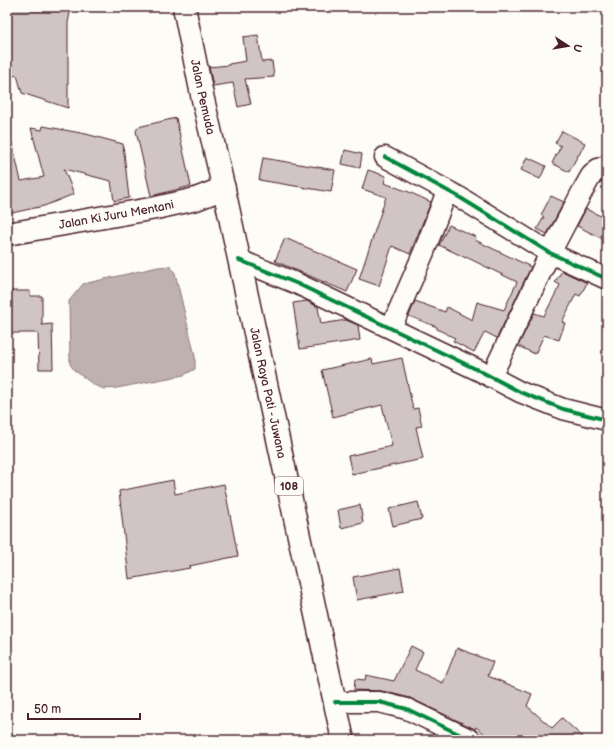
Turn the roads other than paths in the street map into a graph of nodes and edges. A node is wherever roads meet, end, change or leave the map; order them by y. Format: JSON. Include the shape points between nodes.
{"nodes":[{"id":1,"x":184,"y":7,"type":"edge"},
{"id":2,"x":385,"y":157,"type":"dead end"},
{"id":3,"x":607,"y":166,"type":"edge"},
{"id":4,"x":224,"y":188,"type":"junction"},
{"id":5,"x":447,"y":191,"type":"junction"},
{"id":6,"x":233,"y":233,"type":"joint"},
{"id":7,"x":7,"y":234,"type":"edge"},
{"id":8,"x":550,"y":253,"type":"junction"},
{"id":9,"x":239,"y":260,"type":"junction"},
{"id":10,"x":607,"y":279,"type":"edge"},
{"id":11,"x":391,"y":328,"type":"junction"},
{"id":12,"x":491,"y":377,"type":"junction"},
{"id":13,"x":607,"y":420,"type":"edge"},
{"id":14,"x":335,"y":702,"type":"junction"},
{"id":15,"x":343,"y":740,"type":"edge"},
{"id":16,"x":471,"y":740,"type":"edge"}],
"edges":[{"from":1,"to":4,"type":"main road","name":"Jalan Pemuda"},
{"from":2,"to":5,"type":"street"},
{"from":3,"to":8,"type":"street","via":[[598,169],[591,176]]},
{"from":4,"to":6,"type":"main road","name":"Jalan Pemuda"},
{"from":4,"to":7,"type":"main road","name":"Jalan Ki Juru Mentani","via":[[196,199],[156,208]]},
{"from":5,"to":8,"type":"street"},
{"from":5,"to":11,"type":"street"},
{"from":6,"to":9,"type":"main road","name":"Jalan Raya Pati - Juwana","number":"108"},
{"from":8,"to":10,"type":"street"},
{"from":8,"to":12,"type":"street"},
{"from":9,"to":11,"type":"street","via":[[298,284]]},
{"from":9,"to":14,"type":"main road","name":"Jalan Raya Pati - Juwana","number":"108"},
{"from":11,"to":12,"type":"street"},
{"from":12,"to":13,"type":"street","via":[[563,409]]},
{"from":14,"to":15,"type":"main road","name":"Jalan Raya Pati - Juwana","number":"108"},
{"from":14,"to":16,"type":"street","via":[[379,702],[407,709]]}]}
